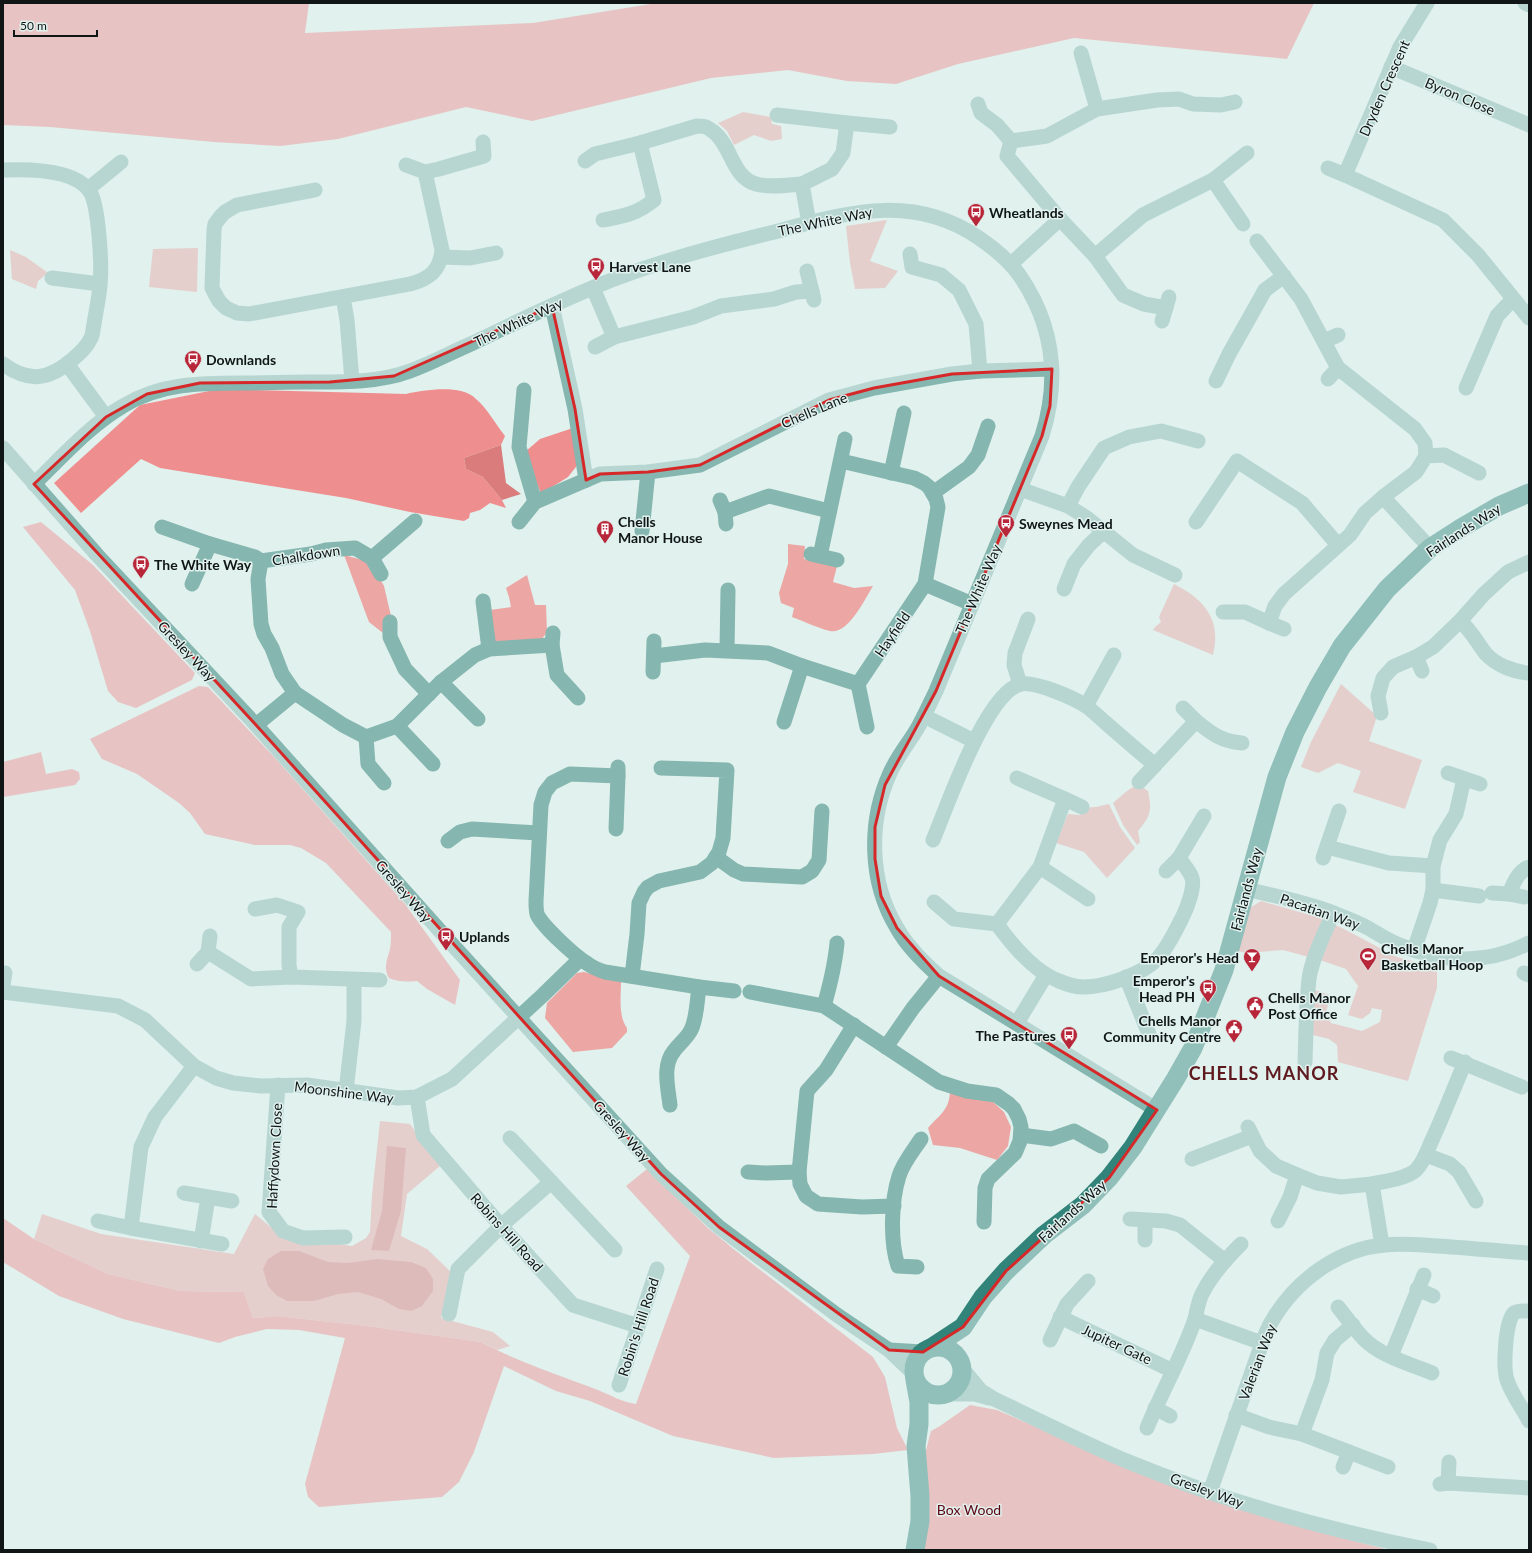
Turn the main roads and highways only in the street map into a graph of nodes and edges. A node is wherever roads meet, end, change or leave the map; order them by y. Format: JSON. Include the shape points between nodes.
{"nodes":[{"id":1,"x":1529,"y":492,"type":"edge"},
{"id":2,"x":963,"y":1327,"type":"junction"},
{"id":3,"x":927,"y":1350,"type":"junction"},
{"id":4,"x":961,"y":1365,"type":"junction"},
{"id":5,"x":914,"y":1377,"type":"junction"},
{"id":6,"x":945,"y":1395,"type":"junction"},
{"id":7,"x":920,"y":1424,"type":"junction"},
{"id":8,"x":915,"y":1550,"type":"edge"}],
"edges":[{"from":1,"to":2,"type":"main road","name":"Fairlands Way","via":[[1499,506],[1430,548],[1387,589],[1342,646],[1295,732],[1277,777],[1224,970],[1196,1041],[1157,1110],[1109,1178],[1083,1205],[1044,1235],[1006,1271],[983,1297]]},
{"from":2,"to":3,"type":"main road","name":"Fairlands Way"},
{"from":2,"to":4,"type":"main road","name":"Fairlands Way"},
{"from":3,"to":4,"type":"main road","via":[[946,1348],[957,1356]]},
{"from":3,"to":5,"type":"main road","via":[[916,1362]]},
{"from":4,"to":6,"type":"main road","via":[[961,1381],[953,1391]]},
{"from":5,"to":6,"type":"main road","via":[[920,1388],[929,1394]]},
{"from":5,"to":7,"type":"main road"},
{"from":6,"to":7,"type":"main road","via":[[926,1413]]},
{"from":7,"to":8,"type":"main road","via":[[916,1446],[920,1521]]}]}
